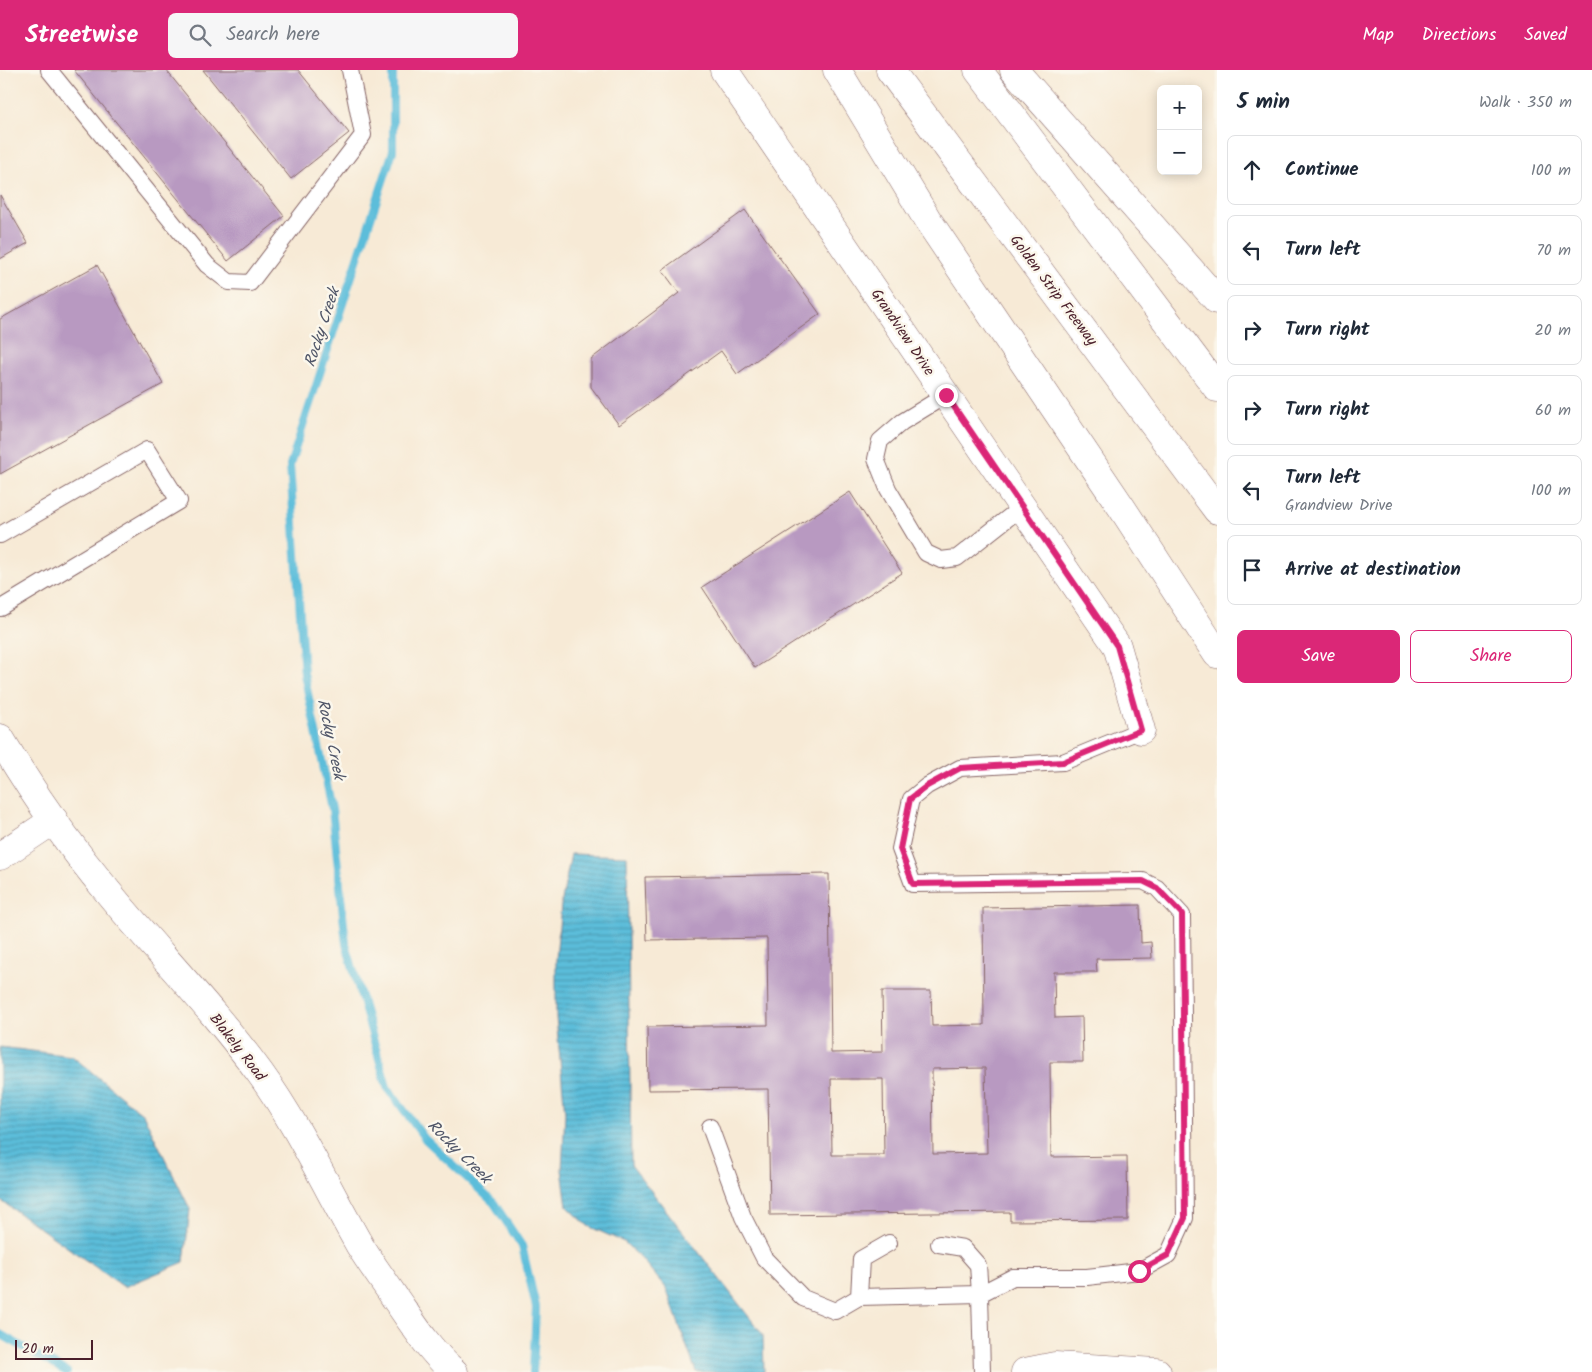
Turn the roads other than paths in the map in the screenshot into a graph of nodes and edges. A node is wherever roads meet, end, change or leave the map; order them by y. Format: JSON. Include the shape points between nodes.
{"nodes":[{"id":1,"x":49,"y":70,"type":"edge"},
{"id":2,"x":350,"y":70,"type":"edge"},
{"id":3,"x":724,"y":70,"type":"edge"},
{"id":4,"x":837,"y":70,"type":"edge"},
{"id":5,"x":890,"y":70,"type":"edge"},
{"id":6,"x":978,"y":70,"type":"edge"},
{"id":7,"x":1014,"y":70,"type":"edge"},
{"id":8,"x":1217,"y":300,"type":"edge"},
{"id":9,"x":1217,"y":388,"type":"edge"},
{"id":10,"x":946,"y":395,"type":"junction"},
{"id":11,"x":1022,"y":507,"type":"junction"},
{"id":12,"x":1217,"y":510,"type":"edge"},
{"id":13,"x":0,"y":535,"type":"edge"},
{"id":14,"x":1,"y":608,"type":"edge"},
{"id":15,"x":1217,"y":654,"type":"edge"},
{"id":16,"x":1141,"y":730,"type":"joint"},
{"id":17,"x":0,"y":738,"type":"edge"},
{"id":18,"x":54,"y":820,"type":"junction"},
{"id":19,"x":0,"y":856,"type":"edge"},
{"id":20,"x":710,"y":1127,"type":"dead end"},
{"id":21,"x":889,"y":1243,"type":"dead end"},
{"id":22,"x":939,"y":1244,"type":"dead end"},
{"id":23,"x":980,"y":1294,"type":"junction"},
{"id":24,"x":859,"y":1297,"type":"junction"},
{"id":25,"x":454,"y":1372,"type":"edge"},
{"id":26,"x":982,"y":1372,"type":"edge"},
{"id":27,"x":1025,"y":1372,"type":"edge"},
{"id":28,"x":1157,"y":1372,"type":"edge"}],
"edges":[{"from":1,"to":2,"type":"lane","via":[[207,265],[229,282],[250,283],[363,134]]},
{"from":3,"to":10,"type":"main road","name":"Grandview Drive"},
{"from":4,"to":15,"type":"main road","via":[[927,219]]},
{"from":5,"to":12,"type":"main road","name":"Golden Strip Freeway"},
{"from":6,"to":9,"type":"main road"},
{"from":7,"to":8,"type":"main road"},
{"from":10,"to":11,"type":"main road","name":"Grandview Drive"},
{"from":10,"to":11,"type":"lane","via":[[902,422],[880,442],[876,459],[888,489],[926,553],[941,560],[957,558]]},
{"from":11,"to":16,"type":"main road","name":"Grandview Drive","via":[[1117,646]]},
{"from":13,"to":14,"type":"lane","via":[[147,450],[179,501]]},
{"from":16,"to":23,"type":"lane","via":[[1063,762],[960,768],[910,799],[900,849],[913,884],[1143,881],[1157,888],[1182,914],[1185,1218],[1168,1255],[1139,1271],[1087,1277],[1013,1277]]},
{"from":17,"to":18,"type":"main road","name":"Blakely Road"},
{"from":18,"to":19,"type":"main road"},
{"from":18,"to":25,"type":"main road","name":"Blakely Road","via":[[107,891],[260,1073],[291,1120],[361,1248],[419,1333]]},
{"from":20,"to":24,"type":"lane","via":[[743,1217],[764,1258],[803,1298],[835,1311]]},
{"from":21,"to":24,"type":"lane","via":[[861,1259]]},
{"from":22,"to":23,"type":"lane","via":[[963,1248],[978,1265]]},
{"from":23,"to":24,"type":"lane"},
{"from":23,"to":26,"type":"lane"},
{"from":27,"to":28,"type":"main road","via":[[1055,1366]]}]}
